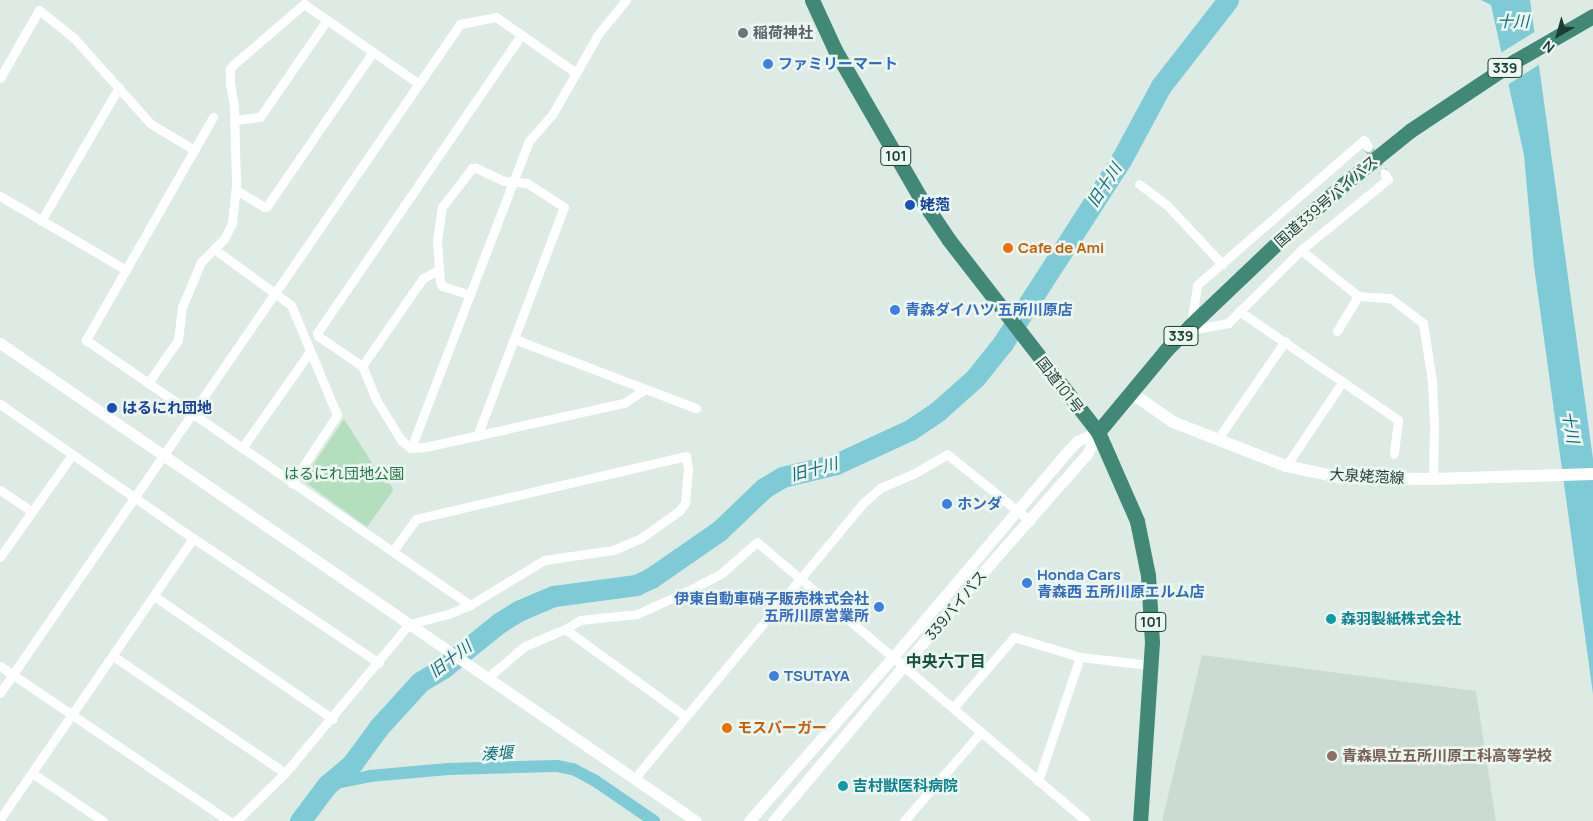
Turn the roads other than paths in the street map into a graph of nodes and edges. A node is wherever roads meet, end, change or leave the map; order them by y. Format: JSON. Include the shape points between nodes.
{"nodes":[{"id":1,"x":44,"y":0,"type":"edge"},
{"id":2,"x":626,"y":0,"type":"edge"},
{"id":3,"x":812,"y":0,"type":"edge"},
{"id":4,"x":39,"y":10,"type":"junction"},
{"id":5,"x":1593,"y":16,"type":"edge"},
{"id":6,"x":327,"y":20,"type":"junction"},
{"id":7,"x":521,"y":35,"type":"junction"},
{"id":8,"x":373,"y":52,"type":"junction"},
{"id":9,"x":576,"y":72,"type":"junction"},
{"id":10,"x":1,"y":74,"type":"edge"},
{"id":11,"x":419,"y":84,"type":"junction"},
{"id":12,"x":119,"y":87,"type":"junction"},
{"id":13,"x":213,"y":117,"type":"dead end"},
{"id":14,"x":234,"y":120,"type":"junction"},
{"id":15,"x":1368,"y":147,"type":"dead end"},
{"id":16,"x":193,"y":149,"type":"junction"},
{"id":17,"x":1384,"y":173,"type":"dead end"},
{"id":18,"x":512,"y":183,"type":"junction"},
{"id":19,"x":1139,"y":184,"type":"dead end"},
{"id":20,"x":236,"y":190,"type":"junction"},
{"id":21,"x":0,"y":196,"type":"edge"},
{"id":22,"x":42,"y":220,"type":"junction"},
{"id":23,"x":214,"y":249,"type":"junction"},
{"id":24,"x":1301,"y":250,"type":"junction"},
{"id":25,"x":1222,"y":264,"type":"junction"},
{"id":26,"x":126,"y":270,"type":"junction"},
{"id":27,"x":437,"y":271,"type":"junction"},
{"id":28,"x":276,"y":294,"type":"junction"},
{"id":29,"x":470,"y":295,"type":"junction"},
{"id":30,"x":1358,"y":296,"type":"junction"},
{"id":31,"x":1239,"y":312,"type":"junction"},
{"id":32,"x":1188,"y":329,"type":"junction"},
{"id":33,"x":1337,"y":331,"type":"dead end"},
{"id":34,"x":514,"y":339,"type":"junction"},
{"id":35,"x":1285,"y":341,"type":"junction"},
{"id":36,"x":0,"y":344,"type":"edge"},
{"id":37,"x":309,"y":353,"type":"junction"},
{"id":38,"x":362,"y":366,"type":"junction"},
{"id":39,"x":1343,"y":382,"type":"junction"},
{"id":40,"x":148,"y":383,"type":"junction"},
{"id":41,"x":645,"y":389,"type":"junction"},
{"id":42,"x":1130,"y":392,"type":"junction"},
{"id":43,"x":0,"y":404,"type":"edge"},
{"id":44,"x":696,"y":408,"type":"dead end"},
{"id":45,"x":192,"y":414,"type":"junction"},
{"id":46,"x":1098,"y":432,"type":"junction"},
{"id":47,"x":477,"y":436,"type":"junction"},
{"id":48,"x":1217,"y":440,"type":"junction"},
{"id":49,"x":242,"y":448,"type":"junction"},
{"id":50,"x":411,"y":448,"type":"junction"},
{"id":51,"x":1394,"y":454,"type":"dead end"},
{"id":52,"x":72,"y":455,"type":"junction"},
{"id":53,"x":164,"y":456,"type":"junction"},
{"id":54,"x":1286,"y":466,"type":"junction"},
{"id":55,"x":1593,"y":474,"type":"edge"},
{"id":56,"x":1433,"y":479,"type":"junction"},
{"id":57,"x":292,"y":483,"type":"junction"},
{"id":58,"x":0,"y":490,"type":"edge"},
{"id":59,"x":134,"y":498,"type":"junction"},
{"id":60,"x":31,"y":511,"type":"junction"},
{"id":61,"x":1018,"y":511,"type":"junction"},
{"id":62,"x":1030,"y":521,"type":"junction"},
{"id":63,"x":192,"y":538,"type":"junction"},
{"id":64,"x":393,"y":551,"type":"junction"},
{"id":65,"x":0,"y":557,"type":"edge"},
{"id":66,"x":801,"y":580,"type":"junction"},
{"id":67,"x":154,"y":596,"type":"junction"},
{"id":68,"x":470,"y":605,"type":"junction"},
{"id":69,"x":409,"y":624,"type":"junction"},
{"id":70,"x":565,"y":629,"type":"junction"},
{"id":71,"x":113,"y":656,"type":"junction"},
{"id":72,"x":892,"y":657,"type":"junction"},
{"id":73,"x":1080,"y":657,"type":"junction"},
{"id":74,"x":379,"y":663,"type":"junction"},
{"id":75,"x":1150,"y":665,"type":"junction"},
{"id":76,"x":0,"y":666,"type":"edge"},
{"id":77,"x":904,"y":667,"type":"junction"},
{"id":78,"x":13,"y":674,"type":"junction"},
{"id":79,"x":487,"y":678,"type":"junction"},
{"id":80,"x":0,"y":693,"type":"edge"},
{"id":81,"x":953,"y":708,"type":"junction"},
{"id":82,"x":73,"y":714,"type":"junction"},
{"id":83,"x":686,"y":716,"type":"junction"},
{"id":84,"x":333,"y":719,"type":"junction"},
{"id":85,"x":981,"y":732,"type":"junction"},
{"id":86,"x":32,"y":773,"type":"junction"},
{"id":87,"x":285,"y":773,"type":"junction"},
{"id":88,"x":634,"y":779,"type":"junction"},
{"id":89,"x":1038,"y":781,"type":"junction"},
{"id":90,"x":0,"y":819,"type":"edge"},
{"id":91,"x":103,"y":821,"type":"edge"},
{"id":92,"x":229,"y":821,"type":"edge"},
{"id":93,"x":236,"y":821,"type":"edge"},
{"id":94,"x":696,"y":821,"type":"edge"},
{"id":95,"x":749,"y":821,"type":"edge"},
{"id":96,"x":773,"y":821,"type":"edge"},
{"id":97,"x":904,"y":821,"type":"edge"},
{"id":98,"x":1086,"y":821,"type":"edge"},
{"id":99,"x":1140,"y":821,"type":"edge"}],
"edges":[{"from":1,"to":4,"type":"street"},
{"from":2,"to":9,"type":"street","via":[[599,33]]},
{"from":3,"to":46,"type":"highway","name":"国道101号","number":"101","via":[[835,50],[920,197]]},
{"from":4,"to":10,"type":"street"},
{"from":4,"to":12,"type":"street","via":[[74,38]]},
{"from":5,"to":32,"type":"highway","name":"国道339号バイパス","number":"339","via":[[1516,61],[1400,138],[1292,229]]},
{"from":6,"to":8,"type":"street"},
{"from":6,"to":14,"type":"street","via":[[260,117]]},
{"from":6,"to":14,"type":"street","via":[[304,4],[233,65],[230,72]]},
{"from":7,"to":9,"type":"street"},
{"from":7,"to":11,"type":"street","via":[[496,17],[463,23]]},
{"from":7,"to":38,"type":"street","via":[[317,333]]},
{"from":8,"to":11,"type":"street"},
{"from":8,"to":20,"type":"street","via":[[268,206],[264,207]]},
{"from":9,"to":18,"type":"street","via":[[552,115],[529,141]]},
{"from":11,"to":28,"type":"street"},
{"from":12,"to":16,"type":"street","via":[[151,124]]},
{"from":12,"to":22,"type":"street"},
{"from":13,"to":16,"type":"street"},
{"from":14,"to":20,"type":"street"},
{"from":15,"to":25,"type":"street","via":[[1364,140]]},
{"from":16,"to":26,"type":"street"},
{"from":17,"to":24,"type":"street","via":[[1388,179]]},
{"from":18,"to":27,"type":"street","via":[[472,168],[445,200],[440,213]]},
{"from":18,"to":29,"type":"street"},
{"from":18,"to":34,"type":"street","via":[[527,183],[564,207]]},
{"from":19,"to":25,"type":"street","via":[[1168,205]]},
{"from":20,"to":23,"type":"street","via":[[232,223]]},
{"from":21,"to":22,"type":"street"},
{"from":22,"to":26,"type":"street"},
{"from":23,"to":28,"type":"street"},
{"from":23,"to":40,"type":"street","via":[[201,262],[186,294],[178,340]]},
{"from":24,"to":30,"type":"street"},
{"from":24,"to":31,"type":"street"},
{"from":25,"to":32,"type":"street","via":[[1197,286]]},
{"from":26,"to":40,"type":"street","via":[[86,340]]},
{"from":27,"to":29,"type":"street","via":[[442,286]]},
{"from":27,"to":38,"type":"street","via":[[423,278]]},
{"from":28,"to":37,"type":"street","via":[[291,305]]},
{"from":28,"to":45,"type":"street"},
{"from":29,"to":50,"type":"street"},
{"from":30,"to":33,"type":"street"},
{"from":30,"to":56,"type":"street","via":[[1390,298],[1423,323],[1432,381]]},
{"from":31,"to":32,"type":"street","via":[[1228,323]]},
{"from":31,"to":35,"type":"street"},
{"from":32,"to":42,"type":"highway","name":"国道339号バイパス","number":"339"},
{"from":34,"to":41,"type":"street"},
{"from":34,"to":47,"type":"street"},
{"from":35,"to":39,"type":"street"},
{"from":35,"to":48,"type":"street"},
{"from":36,"to":53,"type":"street"},
{"from":37,"to":49,"type":"street"},
{"from":37,"to":57,"type":"street","via":[[337,415]]},
{"from":38,"to":50,"type":"street","via":[[377,401],[401,440]]},
{"from":39,"to":51,"type":"street","via":[[1398,420]]},
{"from":39,"to":54,"type":"street"},
{"from":40,"to":45,"type":"street"},
{"from":41,"to":44,"type":"street"},
{"from":41,"to":47,"type":"street","via":[[624,403]]},
{"from":42,"to":46,"type":"highway","name":"国道339号バイパス","number":"339"},
{"from":42,"to":48,"type":"main road","name":"大泉姥萢線","via":[[1173,422]]},
{"from":43,"to":52,"type":"street"},
{"from":45,"to":49,"type":"street"},
{"from":45,"to":53,"type":"street"},
{"from":46,"to":61,"type":"street","via":[[1077,441]]},
{"from":46,"to":62,"type":"street","name":"339バイパス","via":[[1087,454]]},
{"from":46,"to":75,"type":"highway","name":"国道101号","number":"101","via":[[1137,522],[1148,575],[1152,642]]},
{"from":47,"to":50,"type":"street"},
{"from":48,"to":54,"type":"main road","name":"大泉姥萢線"},
{"from":49,"to":57,"type":"street"},
{"from":52,"to":59,"type":"street"},
{"from":52,"to":60,"type":"street"},
{"from":53,"to":59,"type":"street"},
{"from":53,"to":69,"type":"street"},
{"from":54,"to":56,"type":"main road","name":"大泉姥萢線","via":[[1343,478]]},
{"from":55,"to":56,"type":"main road","name":"大泉姥萢線"},
{"from":57,"to":64,"type":"street"},
{"from":58,"to":60,"type":"street"},
{"from":59,"to":63,"type":"street"},
{"from":59,"to":78,"type":"street"},
{"from":60,"to":65,"type":"street"},
{"from":61,"to":62,"type":"street"},
{"from":61,"to":66,"type":"street","via":[[947,454],[880,488],[863,503]]},
{"from":61,"to":72,"type":"street"},
{"from":62,"to":77,"type":"street","name":"339バイパス"},
{"from":63,"to":67,"type":"street"},
{"from":63,"to":74,"type":"street"},
{"from":64,"to":68,"type":"street"},
{"from":64,"to":68,"type":"street","via":[[416,519],[686,456],[685,503],[679,511],[641,538],[613,550],[544,560]]},
{"from":66,"to":70,"type":"street","via":[[757,542],[723,572],[688,591],[637,614],[580,620]]},
{"from":66,"to":72,"type":"street"},
{"from":66,"to":83,"type":"street"},
{"from":67,"to":71,"type":"street"},
{"from":67,"to":84,"type":"street"},
{"from":68,"to":69,"type":"street"},
{"from":69,"to":74,"type":"street"},
{"from":69,"to":79,"type":"street"},
{"from":70,"to":79,"type":"street","via":[[525,646]]},
{"from":70,"to":83,"type":"street"},
{"from":71,"to":82,"type":"street"},
{"from":71,"to":87,"type":"street"},
{"from":72,"to":77,"type":"street"},
{"from":72,"to":95,"type":"street"},
{"from":73,"to":75,"type":"street"},
{"from":73,"to":81,"type":"street","via":[[1014,637]]},
{"from":73,"to":89,"type":"street"},
{"from":74,"to":84,"type":"street"},
{"from":75,"to":99,"type":"highway","name":"国道101号","number":"101"},
{"from":76,"to":78,"type":"street"},
{"from":77,"to":81,"type":"street"},
{"from":77,"to":96,"type":"street","name":"339バイパス"},
{"from":78,"to":80,"type":"street"},
{"from":78,"to":82,"type":"street"},
{"from":79,"to":88,"type":"street"},
{"from":81,"to":85,"type":"street"},
{"from":82,"to":86,"type":"street"},
{"from":82,"to":92,"type":"street"},
{"from":83,"to":88,"type":"street"},
{"from":84,"to":87,"type":"street"},
{"from":85,"to":89,"type":"street"},
{"from":85,"to":97,"type":"street"},
{"from":86,"to":90,"type":"street"},
{"from":86,"to":91,"type":"street"},
{"from":87,"to":93,"type":"street"},
{"from":88,"to":94,"type":"street"},
{"from":89,"to":98,"type":"street"}]}
